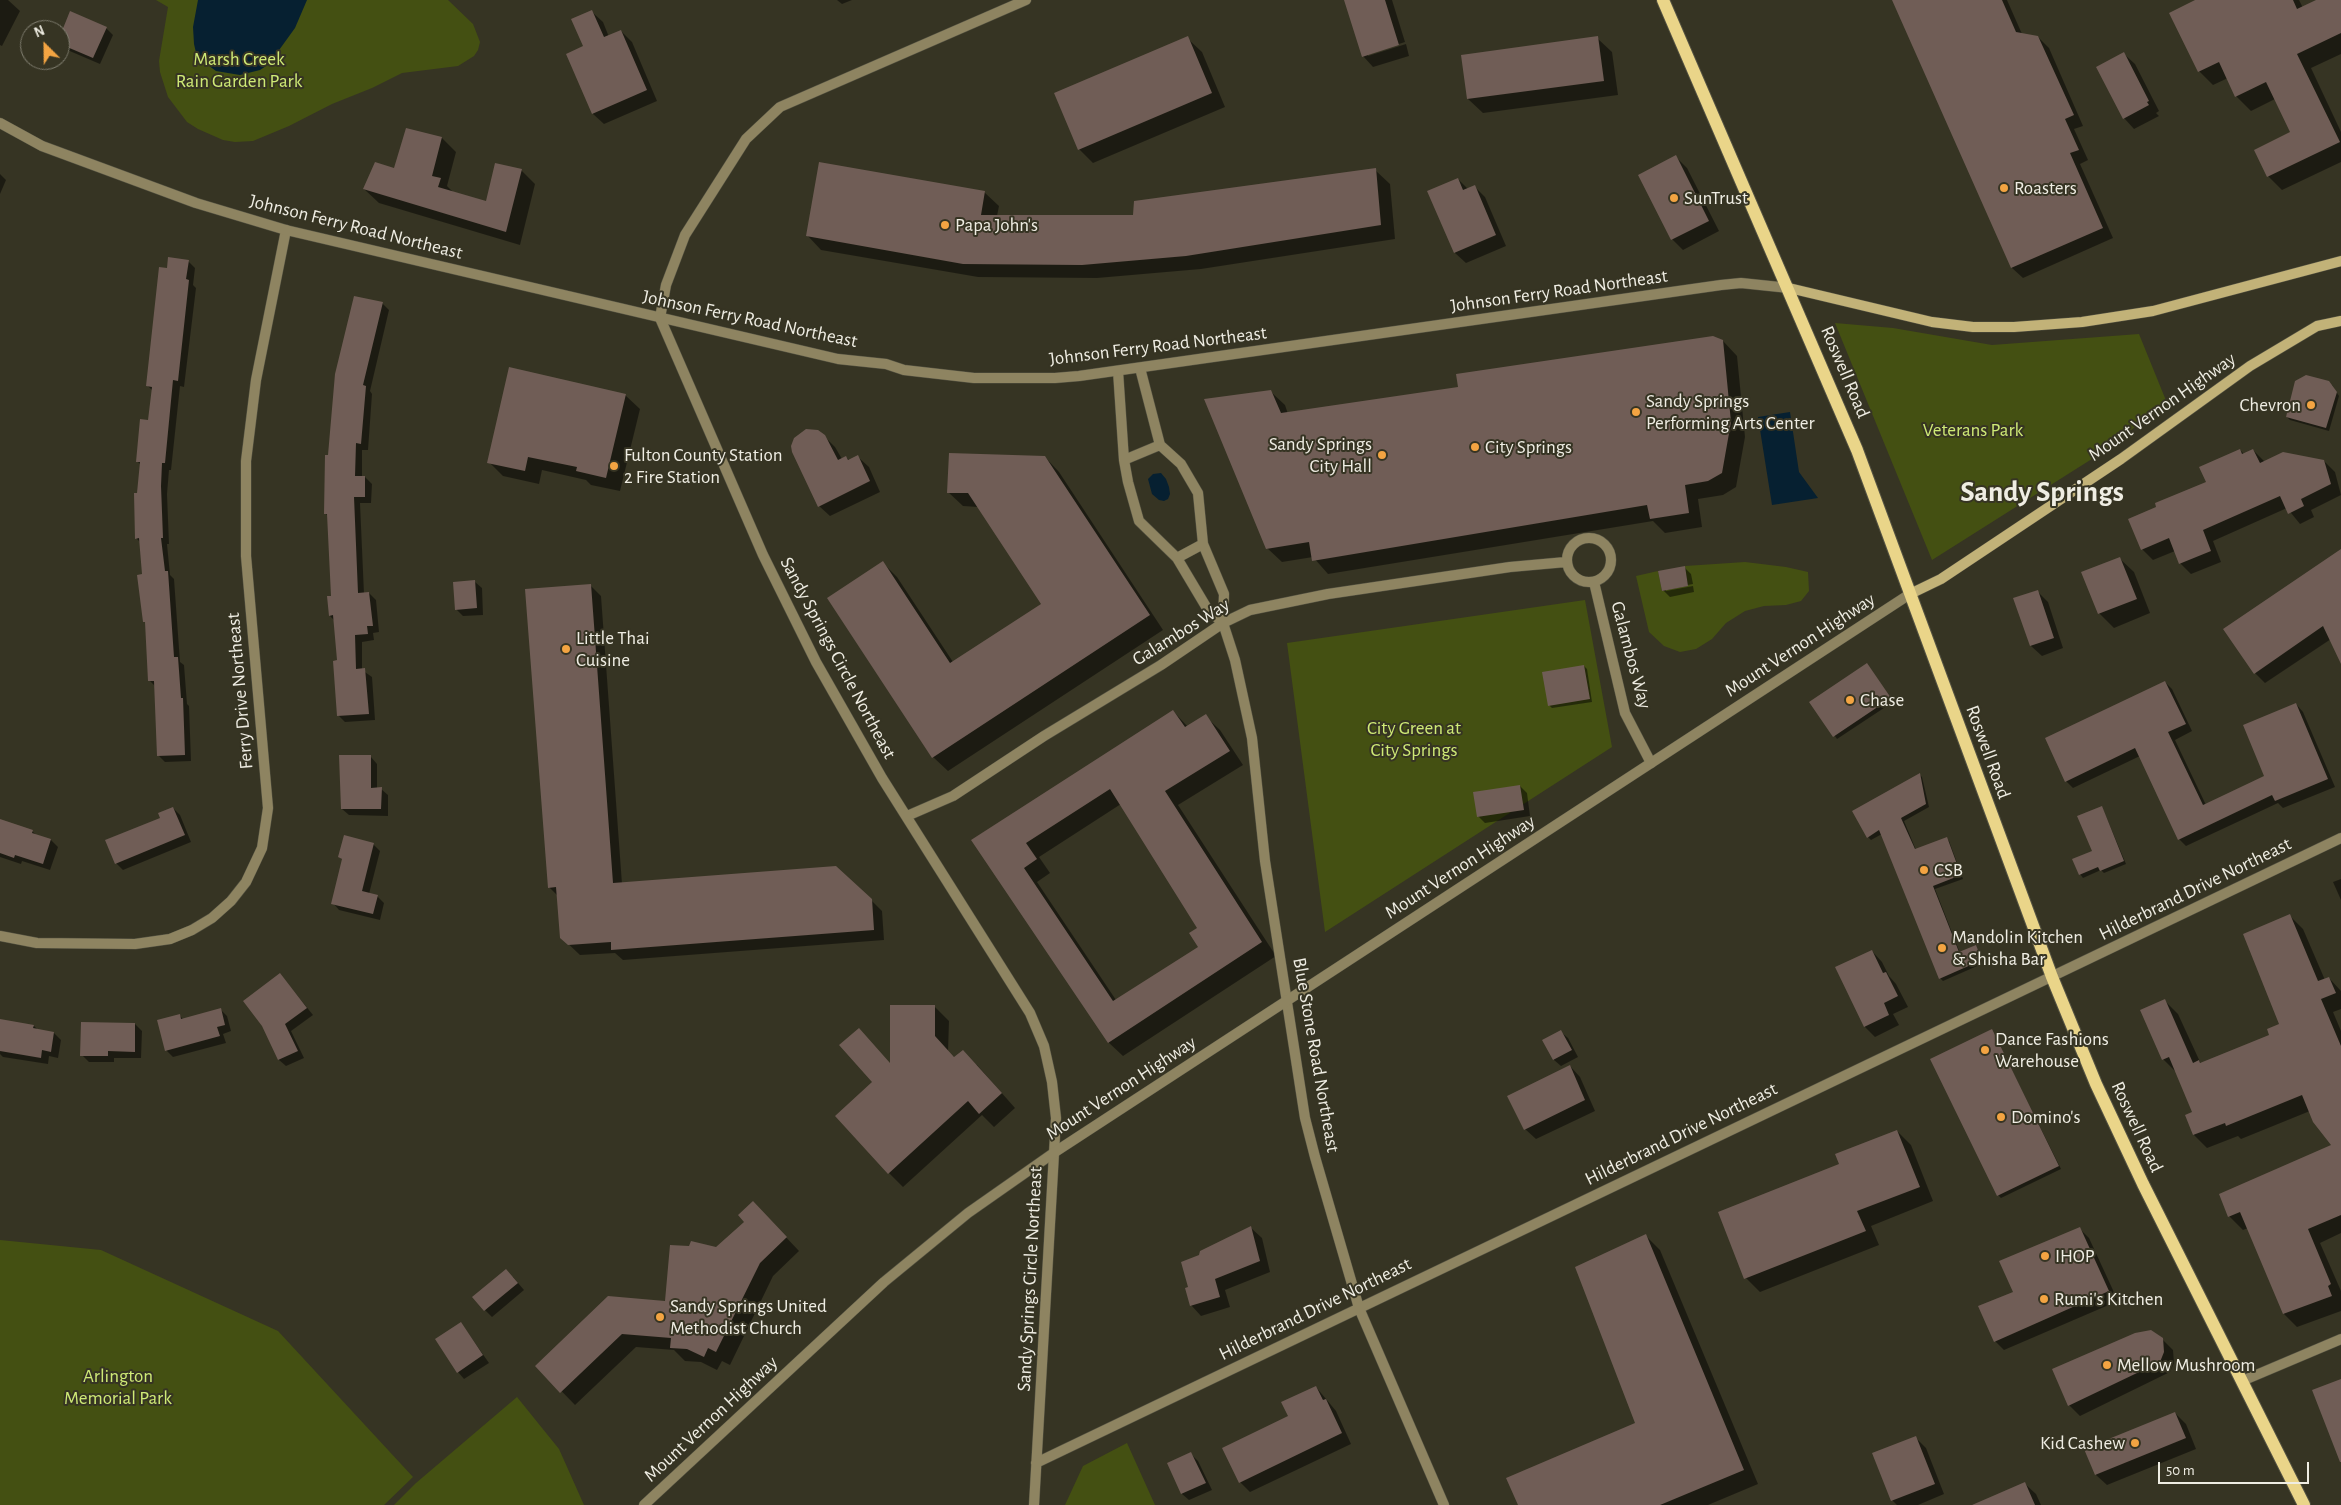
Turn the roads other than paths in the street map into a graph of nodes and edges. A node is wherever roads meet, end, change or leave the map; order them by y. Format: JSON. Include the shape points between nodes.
{"nodes":[{"id":1,"x":1026,"y":0,"type":"edge"},
{"id":2,"x":1664,"y":0,"type":"edge"},
{"id":3,"x":0,"y":123,"type":"edge"},
{"id":4,"x":286,"y":230,"type":"junction"},
{"id":5,"x":2341,"y":261,"type":"edge"},
{"id":6,"x":1789,"y":288,"type":"junction"},
{"id":7,"x":660,"y":318,"type":"junction"},
{"id":8,"x":2341,"y":322,"type":"edge"},
{"id":9,"x":1140,"y":368,"type":"junction"},
{"id":10,"x":1118,"y":371,"type":"junction"},
{"id":11,"x":1160,"y":445,"type":"junction"},
{"id":12,"x":1124,"y":460,"type":"junction"},
{"id":13,"x":1203,"y":544,"type":"junction"},
{"id":14,"x":1177,"y":558,"type":"junction"},
{"id":15,"x":1566,"y":562,"type":"junction"},
{"id":16,"x":1594,"y":582,"type":"junction"},
{"id":17,"x":1910,"y":594,"type":"junction"},
{"id":18,"x":1223,"y":623,"type":"junction"},
{"id":19,"x":1651,"y":763,"type":"junction"},
{"id":20,"x":907,"y":816,"type":"junction"},
{"id":21,"x":2341,"y":838,"type":"edge"},
{"id":22,"x":0,"y":936,"type":"edge"},
{"id":23,"x":2052,"y":977,"type":"junction"},
{"id":24,"x":1288,"y":1001,"type":"junction"},
{"id":25,"x":1055,"y":1152,"type":"junction"},
{"id":26,"x":1358,"y":1308,"type":"junction"},
{"id":27,"x":2341,"y":1339,"type":"edge"},
{"id":28,"x":2242,"y":1381,"type":"junction"},
{"id":29,"x":1036,"y":1463,"type":"junction"},
{"id":30,"x":644,"y":1505,"type":"edge"},
{"id":31,"x":1034,"y":1505,"type":"edge"},
{"id":32,"x":1444,"y":1505,"type":"edge"},
{"id":33,"x":2304,"y":1505,"type":"edge"}],
"edges":[{"from":1,"to":7,"type":"street","via":[[780,107],[746,139],[685,235],[666,285]]},
{"from":2,"to":6,"type":"main road","name":"Roswell Road"},
{"from":3,"to":4,"type":"street","name":"Johnson Ferry Road Northeast","via":[[42,146],[196,203]]},
{"from":4,"to":7,"type":"street","name":"Johnson Ferry Road Northeast"},
{"from":4,"to":22,"type":"street","name":"Ferry Drive Northeast","via":[[256,380],[246,461],[246,556],[268,808],[262,848],[246,882],[232,901],[212,918],[170,939],[135,944],[37,942]]},
{"from":5,"to":6,"type":"main road","name":"Johnson Ferry Road Northeast","via":[[2153,311],[2082,322],[2014,327],[1932,322]]},
{"from":6,"to":9,"type":"street","name":"Johnson Ferry Road Northeast","via":[[1741,283],[1721,285]]},
{"from":6,"to":17,"type":"main road","name":"Roswell Road","via":[[1857,450]]},
{"from":7,"to":10,"type":"street","name":"Johnson Ferry Road Northeast","via":[[838,359],[886,364],[904,370],[974,378],[1055,378]]},
{"from":7,"to":20,"type":"street","name":"Sandy Springs Circle Northeast","via":[[763,554],[816,662]]},
{"from":8,"to":17,"type":"main road","name":"Mount Vernon Highway","via":[[2317,326],[2250,366],[2121,459],[1941,579]]},
{"from":9,"to":10,"type":"street","name":"Johnson Ferry Road Northeast"},
{"from":9,"to":11,"type":"street"},
{"from":10,"to":12,"type":"street","name":"Blue Stone Road Northeast"},
{"from":11,"to":12,"type":"street"},
{"from":11,"to":13,"type":"street","name":"Blue Stone Road Northeast","via":[[1181,464],[1198,493]]},
{"from":12,"to":14,"type":"street","name":"Blue Stone Road Northeast","via":[[1139,520]]},
{"from":13,"to":14,"type":"street"},
{"from":13,"to":18,"type":"street","name":"Blue Stone Road Northeast","via":[[1224,594]]},
{"from":14,"to":18,"type":"street","name":"Blue Stone Road Northeast","via":[[1208,610]]},
{"from":15,"to":16,"type":"street","name":"Galambos Way","via":[[1573,576]]},
{"from":15,"to":16,"type":"street","name":"Galambos Way","via":[[1570,548],[1581,539],[1596,538],[1602,542],[1611,554],[1610,568],[1606,575]]},
{"from":15,"to":18,"type":"street","name":"Galambos Way","via":[[1510,567],[1328,594],[1250,610]]},
{"from":16,"to":19,"type":"street","name":"Galambos Way","via":[[1626,714]]},
{"from":17,"to":19,"type":"street","name":"Mount Vernon Highway"},
{"from":17,"to":23,"type":"main road","name":"Roswell Road"},
{"from":18,"to":20,"type":"street","name":"Galambos Way","via":[[953,796]]},
{"from":18,"to":24,"type":"street","name":"Blue Stone Road Northeast","via":[[1235,660],[1252,738],[1265,861]]},
{"from":19,"to":24,"type":"street","name":"Mount Vernon Highway"},
{"from":20,"to":25,"type":"street","name":"Sandy Springs Circle Northeast","via":[[1030,1013],[1044,1046],[1052,1082]]},
{"from":21,"to":23,"type":"street","name":"Hilderbrand Drive Northeast"},
{"from":23,"to":26,"type":"street","name":"Hilderbrand Drive Northeast"},
{"from":23,"to":28,"type":"main road","name":"Roswell Road","via":[[2096,1084],[2143,1184]]},
{"from":24,"to":25,"type":"street","name":"Mount Vernon Highway"},
{"from":24,"to":26,"type":"street","name":"Blue Stone Road Northeast","via":[[1306,1118]]},
{"from":25,"to":29,"type":"street","name":"Sandy Springs Circle Northeast"},
{"from":25,"to":30,"type":"street","name":"Mount Vernon Highway","via":[[968,1213],[884,1282]]},
{"from":26,"to":29,"type":"street","name":"Hilderbrand Drive Northeast"},
{"from":26,"to":32,"type":"street","name":"Blue Stone Road Northeast"},
{"from":27,"to":28,"type":"street"},
{"from":28,"to":33,"type":"main road","name":"Roswell Road"},
{"from":29,"to":31,"type":"street","name":"Sandy Springs Circle Northeast"}]}
